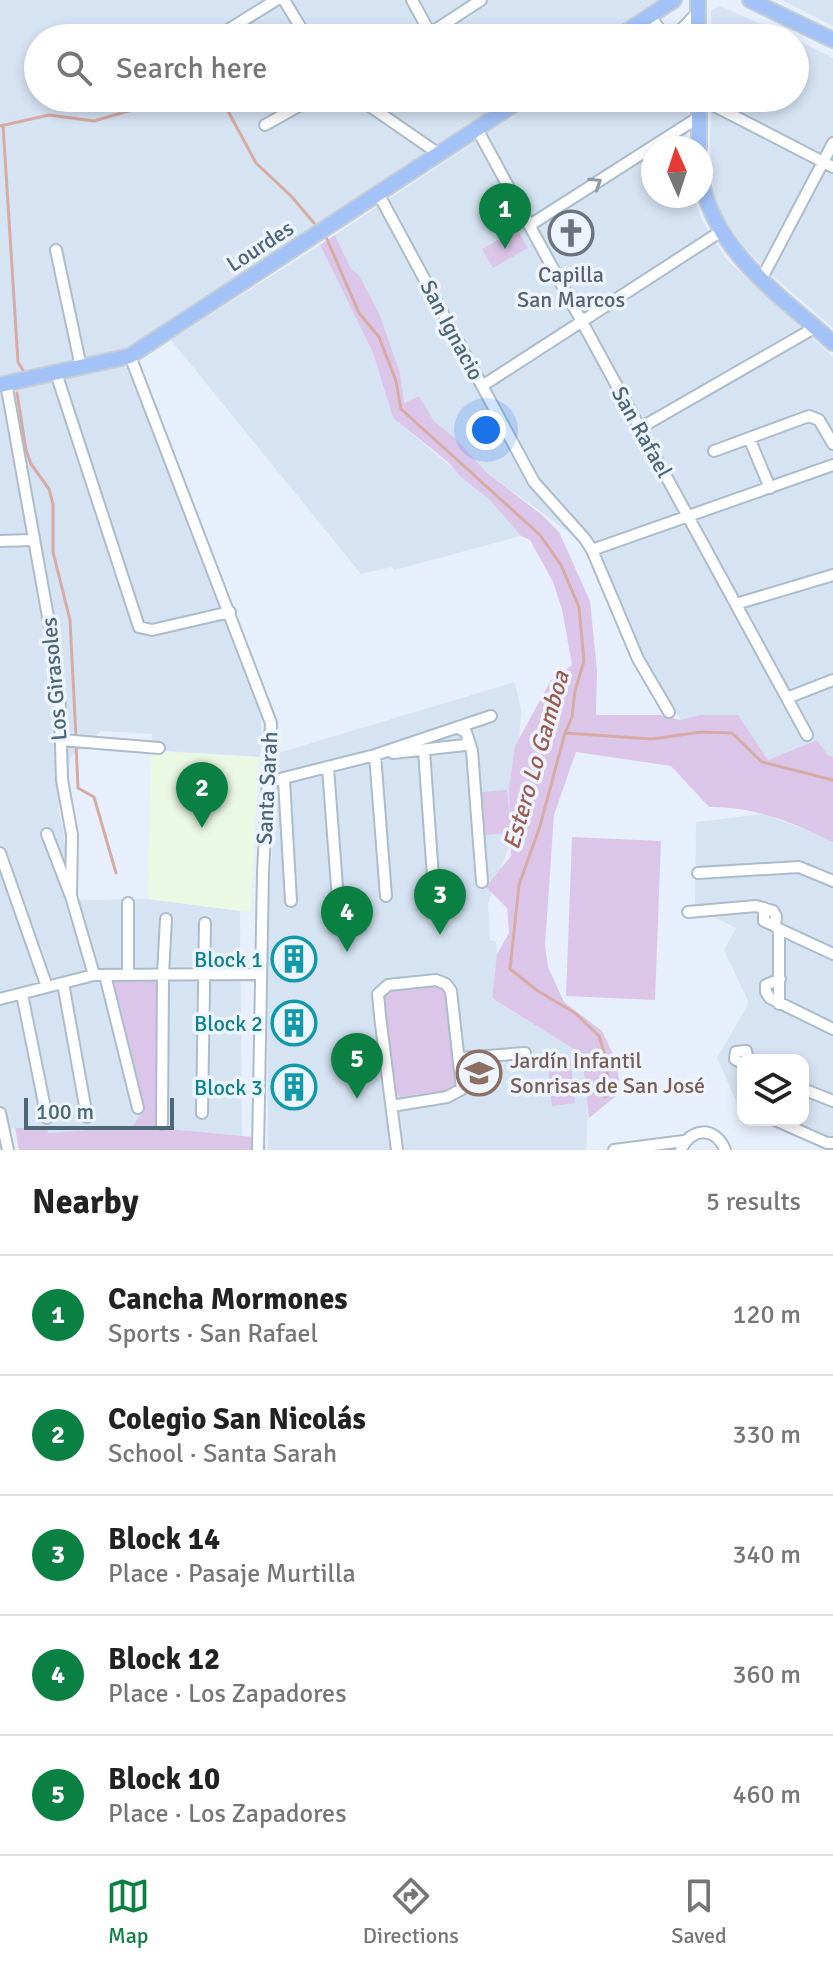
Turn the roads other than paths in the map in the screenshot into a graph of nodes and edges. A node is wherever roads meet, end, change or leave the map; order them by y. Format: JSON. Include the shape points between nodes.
{"nodes":[{"id":1,"x":276,"y":0,"type":"edge"},
{"id":2,"x":284,"y":0,"type":"edge"},
{"id":3,"x":412,"y":0,"type":"edge"},
{"id":4,"x":481,"y":0,"type":"edge"},
{"id":5,"x":674,"y":0,"type":"edge"},
{"id":6,"x":750,"y":0,"type":"edge"},
{"id":7,"x":769,"y":4,"type":"edge"},
{"id":8,"x":698,"y":6,"type":"edge"},
{"id":9,"x":650,"y":16,"type":"junction"},
{"id":10,"x":237,"y":24,"type":"edge"},
{"id":11,"x":299,"y":24,"type":"edge"},
{"id":12,"x":422,"y":24,"type":"edge"},
{"id":13,"x":445,"y":24,"type":"edge"},
{"id":14,"x":640,"y":24,"type":"edge"},
{"id":15,"x":656,"y":24,"type":"edge"},
{"id":16,"x":684,"y":24,"type":"edge"},
{"id":17,"x":805,"y":24,"type":"edge"},
{"id":18,"x":809,"y":26,"type":"edge"},
{"id":19,"x":833,"y":40,"type":"edge"},
{"id":20,"x":288,"y":112,"type":"edge"},
{"id":21,"x":378,"y":112,"type":"edge"},
{"id":22,"x":503,"y":112,"type":"edge"},
{"id":23,"x":699,"y":112,"type":"edge"},
{"id":24,"x":726,"y":112,"type":"edge"},
{"id":25,"x":699,"y":117,"type":"junction"},
{"id":26,"x":265,"y":125,"type":"dead end"},
{"id":27,"x":477,"y":129,"type":"junction"},
{"id":28,"x":699,"y":136,"type":"edge"},
{"id":29,"x":833,"y":143,"type":"edge"},
{"id":30,"x":439,"y":154,"type":"junction"},
{"id":31,"x":828,"y":164,"type":"edge"},
{"id":32,"x":379,"y":195,"type":"junction"},
{"id":33,"x":709,"y":208,"type":"edge"},
{"id":34,"x":530,"y":225,"type":"junction"},
{"id":35,"x":720,"y":232,"type":"junction"},
{"id":36,"x":56,"y":250,"type":"dead end"},
{"id":37,"x":762,"y":278,"type":"junction"},
{"id":38,"x":581,"y":322,"type":"junction"},
{"id":39,"x":816,"y":327,"type":"junction"},
{"id":40,"x":833,"y":343,"type":"edge"},
{"id":41,"x":130,"y":356,"type":"junction"},
{"id":42,"x":81,"y":367,"type":"junction"},
{"id":43,"x":56,"y":373,"type":"junction"},
{"id":44,"x":3,"y":384,"type":"edge"},
{"id":45,"x":482,"y":386,"type":"junction"},
{"id":46,"x":640,"y":428,"type":"junction"},
{"id":47,"x":749,"y":438,"type":"junction"},
{"id":48,"x":833,"y":444,"type":"edge"},
{"id":49,"x":714,"y":451,"type":"dead end"},
{"id":50,"x":833,"y":465,"type":"edge"},
{"id":51,"x":770,"y":488,"type":"junction"},
{"id":52,"x":688,"y":515,"type":"junction"},
{"id":53,"x":32,"y":540,"type":"junction"},
{"id":54,"x":0,"y":541,"type":"edge"},
{"id":55,"x":592,"y":550,"type":"junction"},
{"id":56,"x":833,"y":575,"type":"edge"},
{"id":57,"x":736,"y":604,"type":"junction"},
{"id":58,"x":230,"y":612,"type":"junction"},
{"id":59,"x":833,"y":680,"type":"edge"},
{"id":60,"x":787,"y":698,"type":"junction"},
{"id":61,"x":669,"y":712,"type":"dead end"},
{"id":62,"x":491,"y":716,"type":"dead end"},
{"id":63,"x":458,"y":728,"type":"junction"},
{"id":64,"x":807,"y":735,"type":"dead end"},
{"id":65,"x":61,"y":740,"type":"junction"},
{"id":66,"x":468,"y":740,"type":"junction"},
{"id":67,"x":159,"y":748,"type":"dead end"},
{"id":68,"x":424,"y":750,"type":"junction"},
{"id":69,"x":375,"y":755,"type":"junction"},
{"id":70,"x":328,"y":768,"type":"junction"},
{"id":71,"x":284,"y":780,"type":"junction"},
{"id":72,"x":268,"y":782,"type":"junction"},
{"id":73,"x":47,"y":834,"type":"dead end"},
{"id":74,"x":0,"y":853,"type":"edge"},
{"id":75,"x":698,"y":873,"type":"dead end"},
{"id":76,"x":833,"y":881,"type":"edge"},
{"id":77,"x":482,"y":882,"type":"dead end"},
{"id":78,"x":434,"y":891,"type":"dead end"},
{"id":79,"x":71,"y":896,"type":"junction"},
{"id":80,"x":386,"y":896,"type":"dead end"},
{"id":81,"x":338,"y":900,"type":"dead end"},
{"id":82,"x":291,"y":901,"type":"dead end"},
{"id":83,"x":128,"y":903,"type":"dead end"},
{"id":84,"x":688,"y":912,"type":"dead end"},
{"id":85,"x":166,"y":919,"type":"dead end"},
{"id":86,"x":205,"y":923,"type":"dead end"},
{"id":87,"x":777,"y":928,"type":"junction"},
{"id":88,"x":833,"y":954,"type":"edge"},
{"id":89,"x":163,"y":974,"type":"junction"},
{"id":90,"x":203,"y":974,"type":"junction"},
{"id":91,"x":260,"y":974,"type":"junction"},
{"id":92,"x":99,"y":975,"type":"junction"},
{"id":93,"x":128,"y":975,"type":"junction"},
{"id":94,"x":63,"y":983,"type":"junction"},
{"id":95,"x":47,"y":987,"type":"junction"},
{"id":96,"x":22,"y":994,"type":"junction"},
{"id":97,"x":0,"y":999,"type":"edge"},
{"id":98,"x":833,"y":1029,"type":"edge"},
{"id":99,"x":525,"y":1053,"type":"dead end"},
{"id":100,"x":747,"y":1054,"type":"edge"},
{"id":101,"x":460,"y":1058,"type":"junction"},
{"id":102,"x":737,"y":1060,"type":"edge"},
{"id":103,"x":809,"y":1091,"type":"edge"},
{"id":104,"x":833,"y":1101,"type":"edge"},
{"id":105,"x":392,"y":1106,"type":"junction"},
{"id":106,"x":138,"y":1108,"type":"dead end"},
{"id":107,"x":0,"y":1113,"type":"edge"},
{"id":108,"x":202,"y":1113,"type":"dead end"},
{"id":109,"x":87,"y":1117,"type":"dead end"},
{"id":110,"x":47,"y":1118,"type":"dead end"},
{"id":111,"x":162,"y":1124,"type":"dead end"},
{"id":112,"x":787,"y":1126,"type":"edge"},
{"id":113,"x":682,"y":1146,"type":"edge"},
{"id":114,"x":829,"y":1146,"type":"edge"},
{"id":115,"x":8,"y":1150,"type":"edge"},
{"id":116,"x":258,"y":1150,"type":"edge"},
{"id":117,"x":397,"y":1150,"type":"edge"},
{"id":118,"x":614,"y":1150,"type":"edge"},
{"id":119,"x":725,"y":1150,"type":"edge"}],
"edges":[{"from":1,"to":10,"type":"street"},
{"from":2,"to":11,"type":"street"},
{"from":3,"to":12,"type":"street"},
{"from":4,"to":13,"type":"street"},
{"from":5,"to":9,"type":"main road"},
{"from":6,"to":7,"type":"main road"},
{"from":7,"to":17,"type":"main road"},
{"from":8,"to":16,"type":"street"},
{"from":9,"to":14,"type":"main road"},
{"from":9,"to":15,"type":"street"},
{"from":18,"to":19,"type":"main road"},
{"from":20,"to":26,"type":"street"},
{"from":21,"to":30,"type":"street"},
{"from":22,"to":27,"type":"main road","name":"Lourdes"},
{"from":23,"to":25,"type":"main road"},
{"from":24,"to":31,"type":"street"},
{"from":25,"to":28,"type":"main road"},
{"from":34,"to":25,"type":"street","one_way":true},
{"from":27,"to":30,"type":"main road","name":"Lourdes"},
{"from":27,"to":34,"type":"street","name":"San Rafael"},
{"from":29,"to":31,"type":"street"},
{"from":30,"to":32,"type":"main road","name":"Lourdes"},
{"from":31,"to":37,"type":"street"},
{"from":32,"to":41,"type":"main road","name":"Lourdes"},
{"from":32,"to":45,"type":"street","name":"San Ignacio"},
{"from":33,"to":35,"type":"main road"},
{"from":34,"to":38,"type":"street","name":"San Rafael"},
{"from":35,"to":37,"type":"main road"},
{"from":35,"to":38,"type":"street"},
{"from":36,"to":42,"type":"street"},
{"from":37,"to":39,"type":"main road"},
{"from":38,"to":45,"type":"street"},
{"from":38,"to":46,"type":"street","name":"San Rafael"},
{"from":39,"to":40,"type":"main road"},
{"from":39,"to":46,"type":"street"},
{"from":41,"to":42,"type":"main road","name":"Lourdes"},
{"from":41,"to":58,"type":"street","name":"Santa Sarah"},
{"from":42,"to":43,"type":"main road","name":"Lourdes"},
{"from":43,"to":44,"type":"main road","name":"Lourdes"},
{"from":43,"to":58,"type":"street","via":[[139,627],[152,630]]},
{"from":44,"to":53,"type":"street","name":"Los Girasoles"},
{"from":45,"to":55,"type":"street","name":"San Ignacio","via":[[534,482]]},
{"from":46,"to":52,"type":"street","name":"San Rafael"},
{"from":47,"to":48,"type":"street","via":[[813,416]]},
{"from":47,"to":49,"type":"street"},
{"from":47,"to":51,"type":"street"},
{"from":50,"to":51,"type":"street"},
{"from":51,"to":52,"type":"street"},
{"from":52,"to":55,"type":"street"},
{"from":52,"to":57,"type":"street","name":"San Rafael"},
{"from":53,"to":54,"type":"street"},
{"from":53,"to":65,"type":"street","name":"Los Girasoles","via":[[55,656]]},
{"from":55,"to":61,"type":"street","name":"San Ignacio","via":[[638,659]]},
{"from":56,"to":57,"type":"street"},
{"from":57,"to":60,"type":"street","name":"San Rafael"},
{"from":58,"to":72,"type":"street","name":"Santa Sarah","via":[[271,723]]},
{"from":59,"to":60,"type":"street"},
{"from":60,"to":64,"type":"street","name":"San Rafael"},
{"from":62,"to":63,"type":"street"},
{"from":63,"to":66,"type":"street"},
{"from":63,"to":69,"type":"street"},
{"from":65,"to":67,"type":"street"},
{"from":65,"to":79,"type":"street","name":"Los Girasoles","via":[[72,835]]},
{"from":66,"to":68,"type":"street","via":[[462,746]]},
{"from":66,"to":77,"type":"street"},
{"from":68,"to":69,"type":"street"},
{"from":68,"to":78,"type":"street"},
{"from":69,"to":70,"type":"street"},
{"from":69,"to":80,"type":"street"},
{"from":70,"to":71,"type":"street"},
{"from":70,"to":81,"type":"street"},
{"from":71,"to":72,"type":"street"},
{"from":71,"to":82,"type":"street"},
{"from":72,"to":91,"type":"street","name":"Santa Sarah"},
{"from":73,"to":79,"type":"street"},
{"from":74,"to":95,"type":"street"},
{"from":75,"to":76,"type":"street","via":[[799,867]]},
{"from":79,"to":92,"type":"street","name":"Los Girasoles"},
{"from":83,"to":93,"type":"street"},
{"from":84,"to":87,"type":"street","via":[[756,906],[764,908],[764,921]]},
{"from":85,"to":89,"type":"street"},
{"from":86,"to":90,"type":"street"},
{"from":87,"to":88,"type":"street"},
{"from":87,"to":98,"type":"street","via":[[780,979],[766,985],[766,992],[779,1004]]},
{"from":89,"to":90,"type":"street"},
{"from":89,"to":93,"type":"street"},
{"from":89,"to":111,"type":"street"},
{"from":90,"to":91,"type":"street"},
{"from":90,"to":108,"type":"street"},
{"from":91,"to":116,"type":"street","name":"Santa Sarah"},
{"from":92,"to":93,"type":"street"},
{"from":92,"to":94,"type":"street"},
{"from":92,"to":106,"type":"street","name":"Los Girasoles"},
{"from":94,"to":95,"type":"street"},
{"from":94,"to":109,"type":"street"},
{"from":95,"to":96,"type":"street"},
{"from":96,"to":97,"type":"street"},
{"from":96,"to":110,"type":"street"},
{"from":99,"to":101,"type":"street"},
{"from":100,"to":102,"type":"street","via":[[736,1052]]},
{"from":101,"to":105,"type":"street","via":[[462,1089],[456,1095]]},
{"from":101,"to":105,"type":"street","via":[[446,984],[436,980],[384,988],[378,998]]},
{"from":103,"to":104,"type":"street"},
{"from":105,"to":117,"type":"street"},
{"from":107,"to":115,"type":"street"},
{"from":112,"to":114,"type":"street"},
{"from":113,"to":118,"type":"street"},
{"from":113,"to":119,"type":"street","via":[[703,1131],[714,1134]]}]}
